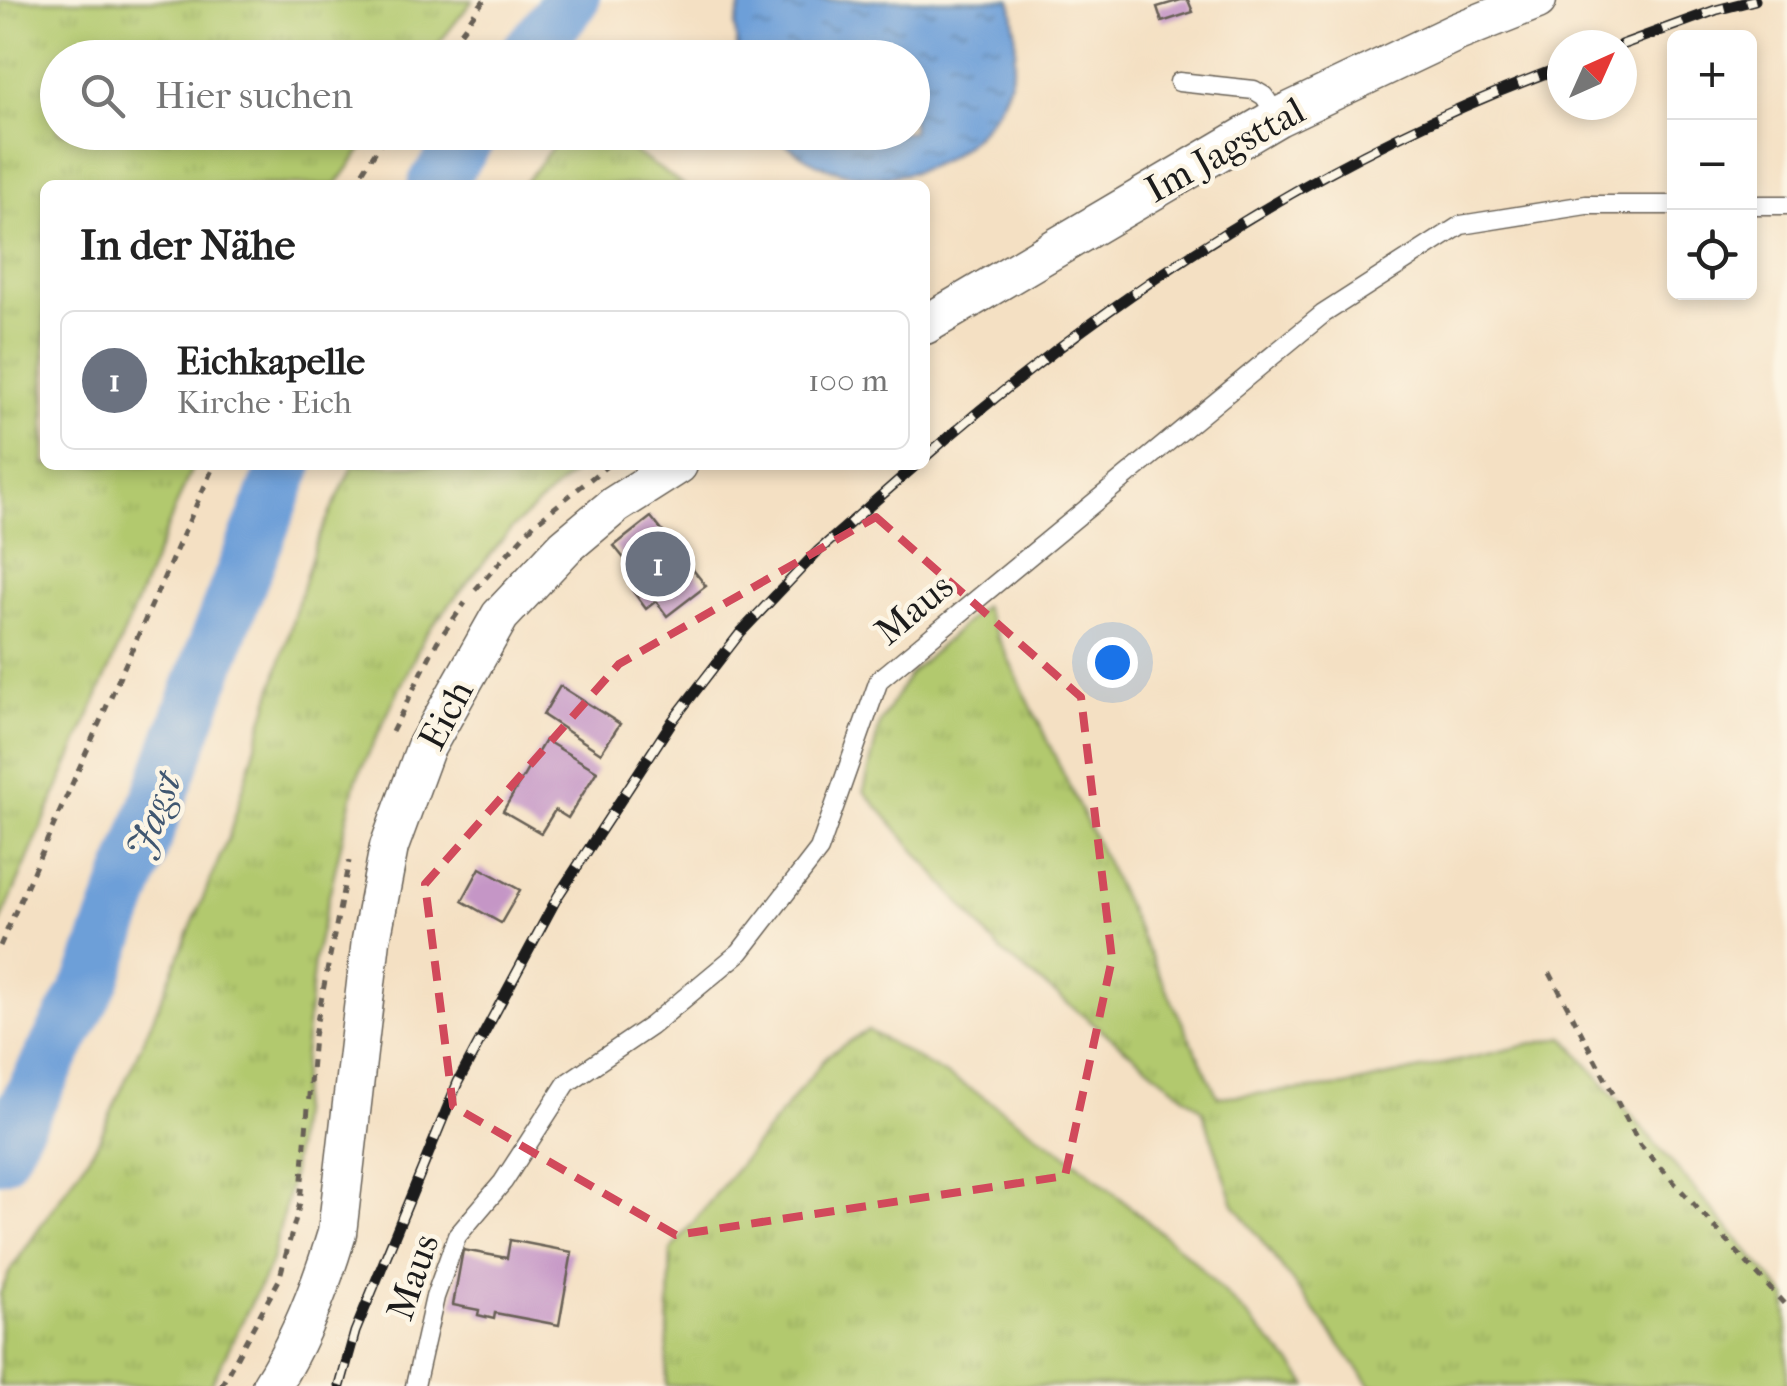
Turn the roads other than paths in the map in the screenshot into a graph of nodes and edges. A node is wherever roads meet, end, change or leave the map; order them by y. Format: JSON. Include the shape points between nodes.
{"nodes":[{"id":1,"x":1537,"y":0,"type":"edge"},
{"id":2,"x":1178,"y":82,"type":"dead end"},
{"id":3,"x":1278,"y":117,"type":"junction"},
{"id":4,"x":1667,"y":205,"type":"edge"},
{"id":5,"x":1757,"y":206,"type":"edge"},
{"id":6,"x":1787,"y":206,"type":"edge"},
{"id":7,"x":930,"y":323,"type":"edge"},
{"id":8,"x":670,"y":470,"type":"edge"},
{"id":9,"x":271,"y":1386,"type":"edge"},
{"id":10,"x":414,"y":1386,"type":"edge"}],
"edges":[{"from":1,"to":3,"type":"street","name":"Im Jagsttal"},
{"from":2,"to":3,"type":"lane","via":[[1254,90]]},
{"from":3,"to":7,"type":"street","name":"Im Jagsttal"},
{"from":4,"to":10,"type":"lane","name":"Maus","via":[[1586,205],[1460,225],[1323,314],[879,680],[818,850],[740,952],[651,1026],[567,1083],[503,1182],[457,1236]]},
{"from":5,"to":6,"type":"lane"},
{"from":8,"to":9,"type":"street","name":"Eich","via":[[602,515],[500,616],[425,749],[389,847],[371,940],[337,1234]]}]}
